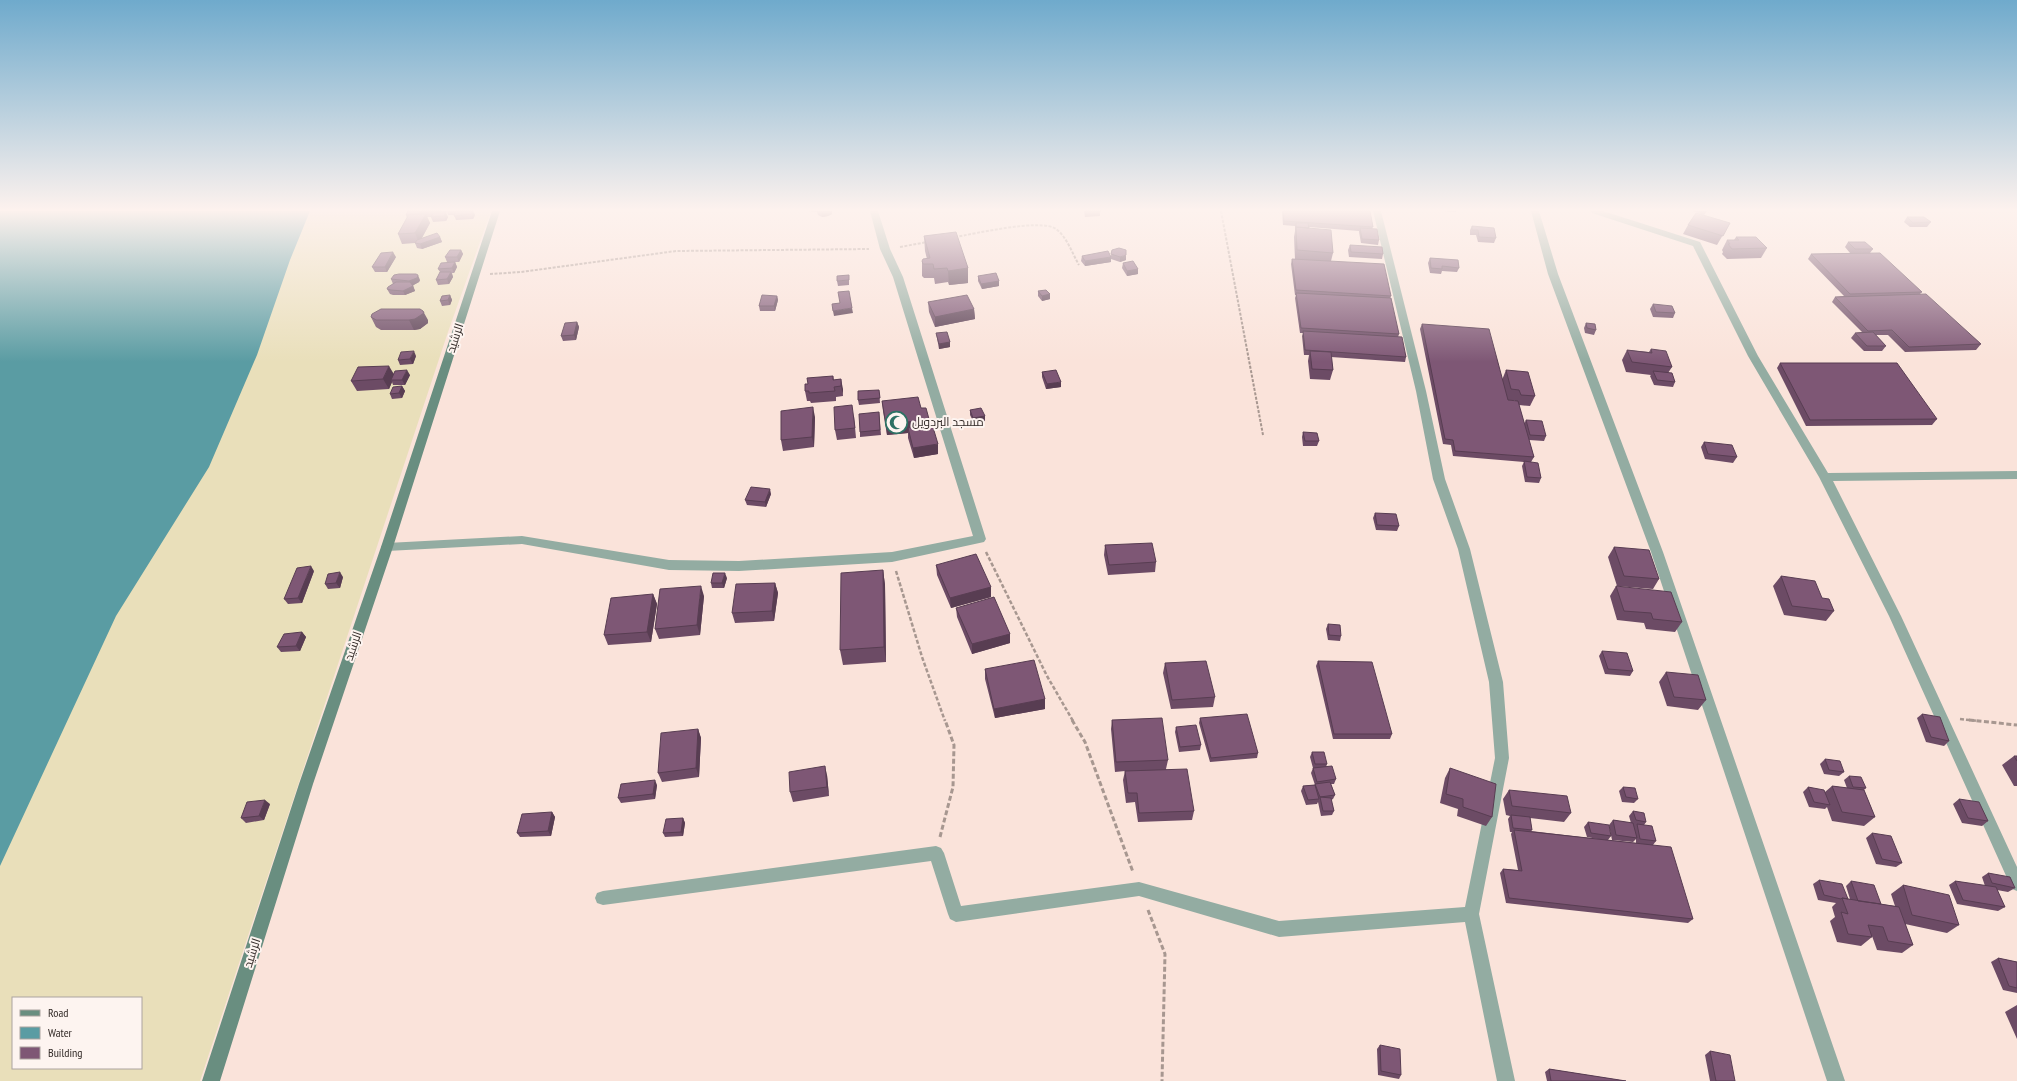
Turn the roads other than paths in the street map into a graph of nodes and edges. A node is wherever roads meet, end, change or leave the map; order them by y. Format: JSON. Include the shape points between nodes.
{"nodes":[{"id":1,"x":479,"y":261,"type":"edge"},
{"id":2,"x":891,"y":261,"type":"edge"},
{"id":3,"x":1389,"y":261,"type":"edge"},
{"id":4,"x":1549,"y":261,"type":"edge"},
{"id":5,"x":1706,"y":261,"type":"edge"},
{"id":6,"x":2017,"y":475,"type":"edge"},
{"id":7,"x":1825,"y":477,"type":"junction"},
{"id":8,"x":387,"y":547,"type":"junction"},
{"id":9,"x":2017,"y":884,"type":"edge"},
{"id":10,"x":603,"y":898,"type":"dead end"},
{"id":11,"x":1472,"y":914,"type":"junction"},
{"id":12,"x":211,"y":1081,"type":"edge"},
{"id":13,"x":1506,"y":1081,"type":"edge"},
{"id":14,"x":1836,"y":1081,"type":"edge"}],
"edges":[{"from":1,"to":8,"type":"main road","name":"الرشيد"},
{"from":2,"to":8,"type":"street","via":[[898,277],[980,539],[892,557],[739,566],[669,565],[522,540]]},
{"from":3,"to":11,"type":"street","via":[[1421,391],[1439,479],[1464,550],[1496,682],[1502,758]]},
{"from":4,"to":14,"type":"street","via":[[1657,552]]},
{"from":5,"to":7,"type":"street","via":[[1753,356]]},
{"from":6,"to":7,"type":"street"},
{"from":7,"to":9,"type":"street","via":[[1895,616]]},
{"from":8,"to":12,"type":"main road","name":"الرشيد","via":[[306,784]]},
{"from":10,"to":11,"type":"street","via":[[936,853],[956,914],[1139,889],[1279,929]]},
{"from":11,"to":13,"type":"street"}]}
